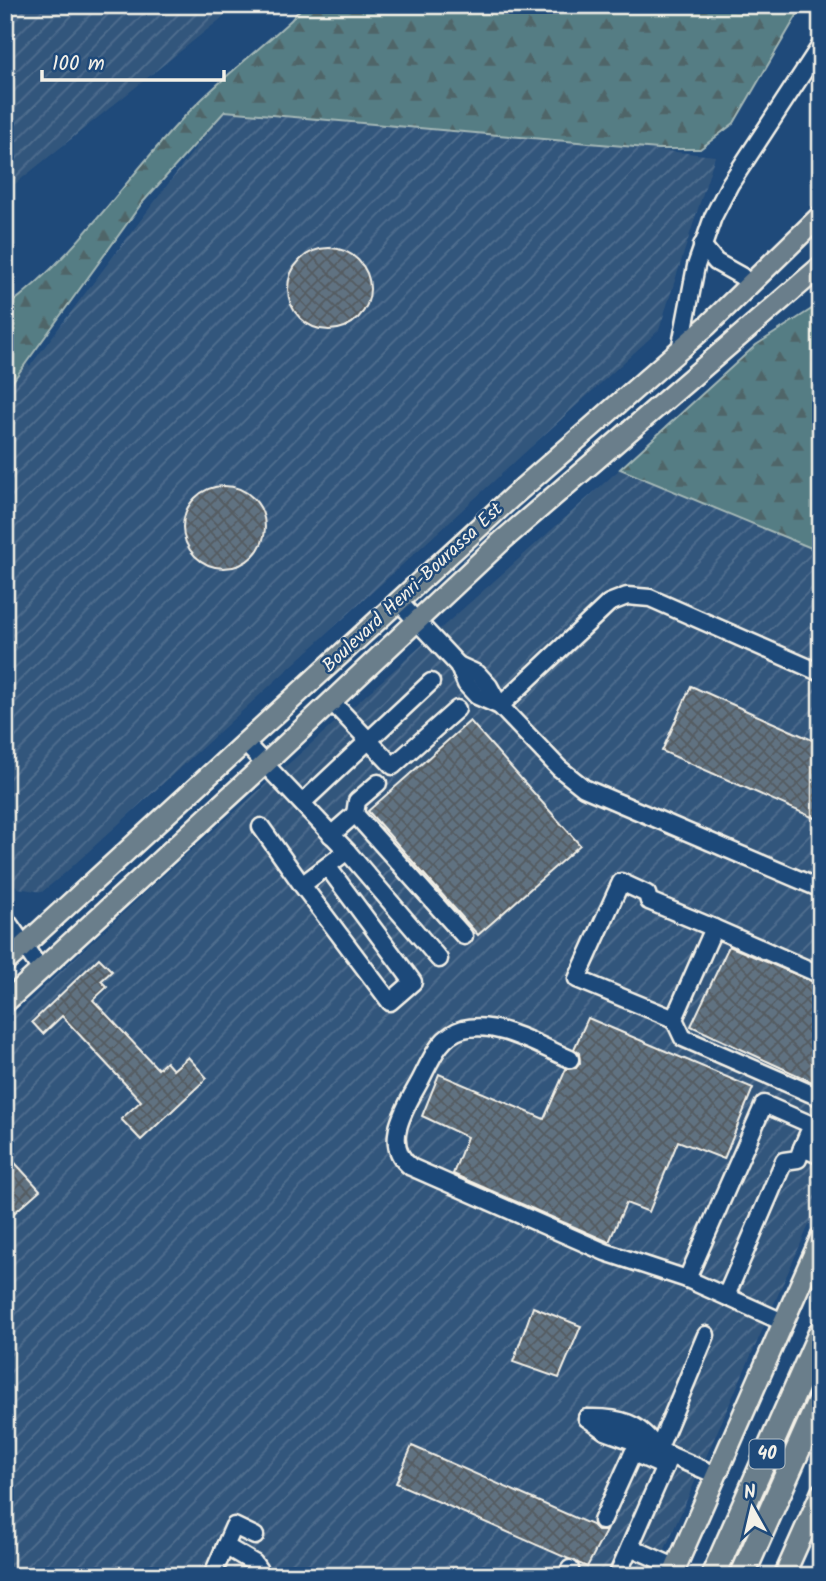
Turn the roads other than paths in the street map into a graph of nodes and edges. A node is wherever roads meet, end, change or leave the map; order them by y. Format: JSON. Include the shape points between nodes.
{"nodes":[{"id":1,"x":821,"y":45,"type":"edge"},
{"id":2,"x":821,"y":215,"type":"edge"},
{"id":3,"x":702,"y":245,"type":"junction"},
{"id":4,"x":821,"y":266,"type":"edge"},
{"id":5,"x":750,"y":285,"type":"junction"},
{"id":6,"x":821,"y":286,"type":"edge"},
{"id":7,"x":787,"y":296,"type":"junction"},
{"id":8,"x":750,"y":326,"type":"junction"},
{"id":9,"x":680,"y":350,"type":"junction"},
{"id":10,"x":398,"y":601,"type":"junction"},
{"id":11,"x":417,"y":621,"type":"junction"},
{"id":12,"x":821,"y":673,"type":"edge"},
{"id":13,"x":431,"y":682,"type":"dead end"},
{"id":14,"x":331,"y":701,"type":"junction"},
{"id":15,"x":500,"y":706,"type":"junction"},
{"id":16,"x":457,"y":709,"type":"dead end"},
{"id":17,"x":369,"y":740,"type":"junction"},
{"id":18,"x":244,"y":742,"type":"junction"},
{"id":19,"x":266,"y":763,"type":"junction"},
{"id":20,"x":378,"y":783,"type":"dead end"},
{"id":21,"x":302,"y":803,"type":"junction"},
{"id":22,"x":355,"y":814,"type":"junction"},
{"id":23,"x":261,"y":827,"type":"dead end"},
{"id":24,"x":331,"y":835,"type":"junction"},
{"id":25,"x":347,"y":851,"type":"junction"},
{"id":26,"x":327,"y":866,"type":"junction"},
{"id":27,"x":302,"y":885,"type":"junction"},
{"id":28,"x":821,"y":889,"type":"edge"},
{"id":29,"x":5,"y":918,"type":"edge"},
{"id":30,"x":713,"y":928,"type":"junction"},
{"id":31,"x":464,"y":936,"type":"dead end"},
{"id":32,"x":25,"y":945,"type":"junction"},
{"id":33,"x":439,"y":959,"type":"dead end"},
{"id":34,"x":5,"y":963,"type":"edge"},
{"id":35,"x":41,"y":970,"type":"junction"},
{"id":36,"x":821,"y":975,"type":"edge"},
{"id":37,"x":5,"y":1003,"type":"edge"},
{"id":38,"x":674,"y":1019,"type":"junction"},
{"id":39,"x":570,"y":1059,"type":"dead end"},
{"id":40,"x":821,"y":1098,"type":"edge"},
{"id":41,"x":802,"y":1148,"type":"junction"},
{"id":42,"x":821,"y":1156,"type":"edge"},
{"id":43,"x":821,"y":1237,"type":"edge"},
{"id":44,"x":687,"y":1279,"type":"junction"},
{"id":45,"x":726,"y":1296,"type":"junction"},
{"id":46,"x":783,"y":1322,"type":"junction"},
{"id":47,"x":821,"y":1332,"type":"edge"},
{"id":48,"x":706,"y":1335,"type":"dead end"},
{"id":49,"x":821,"y":1398,"type":"edge"},
{"id":50,"x":635,"y":1449,"type":"junction"},
{"id":51,"x":664,"y":1457,"type":"junction"},
{"id":52,"x":716,"y":1475,"type":"junction"},
{"id":53,"x":821,"y":1493,"type":"edge"},
{"id":54,"x":602,"y":1521,"type":"dead end"},
{"id":55,"x":255,"y":1536,"type":"dead end"},
{"id":56,"x":225,"y":1546,"type":"junction"},
{"id":57,"x":630,"y":1547,"type":"junction"},
{"id":58,"x":673,"y":1571,"type":"edge"},
{"id":59,"x":212,"y":1576,"type":"edge"},
{"id":60,"x":263,"y":1576,"type":"edge"},
{"id":61,"x":617,"y":1576,"type":"edge"},
{"id":62,"x":713,"y":1576,"type":"edge"},
{"id":63,"x":742,"y":1576,"type":"edge"},
{"id":64,"x":785,"y":1576,"type":"edge"}],
"edges":[{"from":1,"to":3,"type":"street","via":[[724,194]]},
{"from":2,"to":5,"type":"main road","name":"Boulevard Henri-Bourassa Est"},
{"from":3,"to":5,"type":"street","via":[[716,262]]},
{"from":3,"to":9,"type":"street"},
{"from":4,"to":7,"type":"main road","name":"Boulevard Henri-Bourassa Est"},
{"from":5,"to":8,"type":"main road"},
{"from":5,"to":9,"type":"main road","name":"Boulevard Henri-Bourassa Est"},
{"from":6,"to":7,"type":"main road"},
{"from":7,"to":8,"type":"main road","name":"Boulevard Henri-Bourassa Est"},
{"from":8,"to":11,"type":"main road","name":"Boulevard Henri-Bourassa Est"},
{"from":9,"to":10,"type":"main road","name":"Boulevard Henri-Bourassa Est"},
{"from":10,"to":11,"type":"street"},
{"from":10,"to":18,"type":"main road","name":"Boulevard Henri-Bourassa Est"},
{"from":11,"to":14,"type":"main road","name":"Boulevard Henri-Bourassa Est"},
{"from":11,"to":15,"type":"street","via":[[458,665],[477,696]]},
{"from":12,"to":15,"type":"street","via":[[650,598],[627,596],[609,603]]},
{"from":13,"to":17,"type":"street"},
{"from":14,"to":17,"type":"street"},
{"from":14,"to":19,"type":"main road","name":"Boulevard Henri-Bourassa Est"},
{"from":15,"to":28,"type":"street","via":[[584,788]]},
{"from":16,"to":17,"type":"street","via":[[393,766]]},
{"from":17,"to":21,"type":"street"},
{"from":18,"to":19,"type":"street"},
{"from":18,"to":32,"type":"main road","name":"Boulevard Henri-Bourassa Est"},
{"from":19,"to":21,"type":"street"},
{"from":19,"to":35,"type":"main road","name":"Boulevard Henri-Bourassa Est"},
{"from":20,"to":22,"type":"street","via":[[357,801]]},
{"from":21,"to":24,"type":"street"},
{"from":22,"to":24,"type":"street"},
{"from":22,"to":31,"type":"street"},
{"from":23,"to":27,"type":"street"},
{"from":24,"to":25,"type":"street"},
{"from":25,"to":26,"type":"street"},
{"from":25,"to":33,"type":"street"},
{"from":26,"to":27,"type":"street"},
{"from":26,"to":27,"type":"street","via":[[413,982],[390,1002]]},
{"from":29,"to":32,"type":"street"},
{"from":30,"to":36,"type":"street"},
{"from":30,"to":38,"type":"street"},
{"from":30,"to":38,"type":"street","via":[[649,901],[647,894],[621,882],[577,979]]},
{"from":32,"to":34,"type":"main road","name":"Boulevard Henri-Bourassa Est"},
{"from":32,"to":35,"type":"street"},
{"from":35,"to":37,"type":"main road","name":"Boulevard Henri-Bourassa Est"},
{"from":38,"to":40,"type":"street","via":[[683,1038]]},
{"from":39,"to":44,"type":"street","via":[[493,1029],[471,1028],[447,1037],[400,1119],[401,1158],[411,1167],[605,1252]]},
{"from":41,"to":42,"type":"street"},
{"from":41,"to":44,"type":"street","via":[[813,1125],[764,1104]]},
{"from":41,"to":45,"type":"street","via":[[798,1159],[784,1161]]},
{"from":43,"to":46,"type":"main road"},
{"from":44,"to":45,"type":"street"},
{"from":45,"to":46,"type":"street"},
{"from":46,"to":52,"type":"main road"},
{"from":47,"to":62,"type":"highway","number":"40"},
{"from":48,"to":51,"type":"street"},
{"from":49,"to":63,"type":"highway","number":"40"},
{"from":50,"to":51,"type":"street"},
{"from":50,"to":51,"type":"street","via":[[587,1418],[612,1417],[646,1432]]},
{"from":50,"to":54,"type":"street"},
{"from":51,"to":52,"type":"street"},
{"from":51,"to":57,"type":"street"},
{"from":52,"to":58,"type":"main road"},
{"from":53,"to":64,"type":"main road"},
{"from":55,"to":56,"type":"street","via":[[234,1526]]},
{"from":56,"to":59,"type":"street"},
{"from":56,"to":60,"type":"street","via":[[254,1563]]},
{"from":57,"to":58,"type":"street"},
{"from":57,"to":61,"type":"street"}]}
